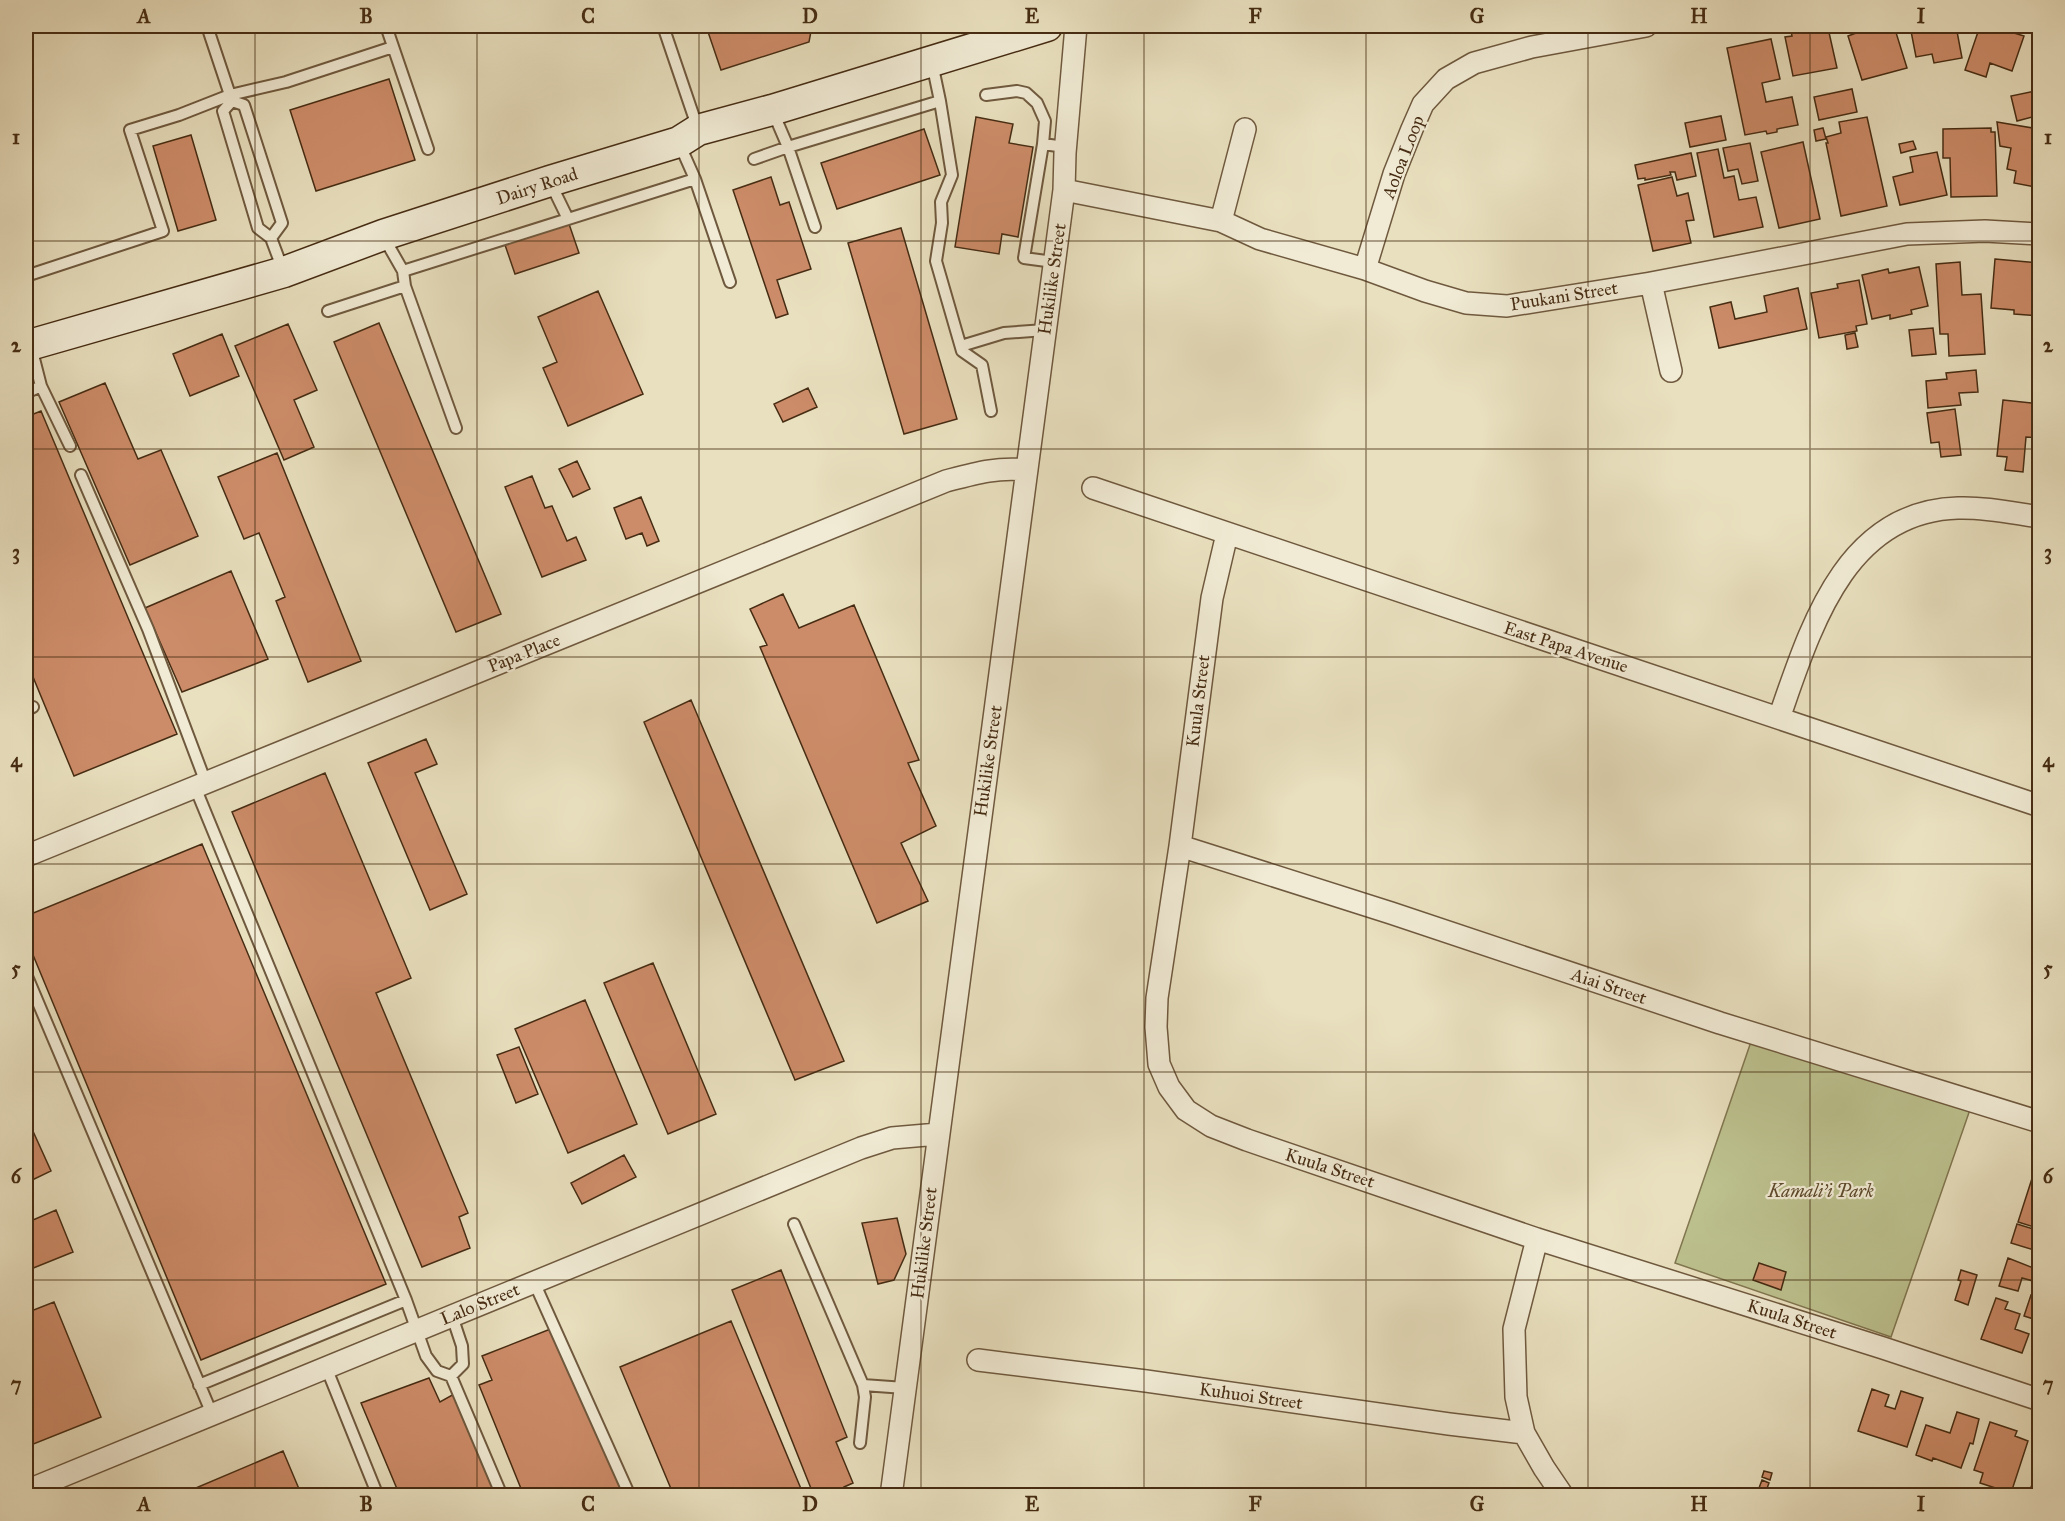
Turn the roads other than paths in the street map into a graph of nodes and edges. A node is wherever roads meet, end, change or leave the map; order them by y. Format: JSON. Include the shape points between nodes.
{"nodes":[{"id":1,"x":207,"y":26,"type":"edge"},
{"id":2,"x":386,"y":26,"type":"edge"},
{"id":3,"x":663,"y":26,"type":"edge"},
{"id":4,"x":1076,"y":26,"type":"edge"},
{"id":5,"x":1646,"y":26,"type":"edge"},
{"id":6,"x":1039,"y":27,"type":"edge"},
{"id":7,"x":393,"y":47,"type":"junction"},
{"id":8,"x":932,"y":62,"type":"junction"},
{"id":9,"x":986,"y":95,"type":"dead end"},
{"id":10,"x":231,"y":98,"type":"junction"},
{"id":11,"x":940,"y":101,"type":"junction"},
{"id":12,"x":772,"y":110,"type":"junction"},
{"id":13,"x":1245,"y":129,"type":"dead end"},
{"id":14,"x":688,"y":136,"type":"junction"},
{"id":15,"x":1043,"y":144,"type":"junction"},
{"id":16,"x":788,"y":147,"type":"junction"},
{"id":17,"x":1065,"y":147,"type":"junction"},
{"id":18,"x":428,"y":149,"type":"dead end"},
{"id":19,"x":754,"y":159,"type":"dead end"},
{"id":20,"x":695,"y":179,"type":"junction"},
{"id":21,"x":550,"y":181,"type":"junction"},
{"id":22,"x":1064,"y":190,"type":"junction"},
{"id":23,"x":568,"y":219,"type":"junction"},
{"id":24,"x":1221,"y":222,"type":"junction"},
{"id":25,"x":815,"y":227,"type":"dead end"},
{"id":26,"x":2040,"y":234,"type":"edge"},
{"id":27,"x":383,"y":236,"type":"junction"},
{"id":28,"x":271,"y":238,"type":"junction"},
{"id":29,"x":1054,"y":262,"type":"junction"},
{"id":30,"x":1365,"y":269,"type":"junction"},
{"id":31,"x":404,"y":271,"type":"junction"},
{"id":32,"x":284,"y":272,"type":"junction"},
{"id":33,"x":26,"y":276,"type":"edge"},
{"id":34,"x":730,"y":282,"type":"dead end"},
{"id":35,"x":1651,"y":283,"type":"junction"},
{"id":36,"x":405,"y":286,"type":"junction"},
{"id":37,"x":328,"y":311,"type":"dead end"},
{"id":38,"x":1045,"y":330,"type":"junction"},
{"id":39,"x":28,"y":345,"type":"edge"},
{"id":40,"x":961,"y":346,"type":"junction"},
{"id":41,"x":1671,"y":371,"type":"dead end"},
{"id":42,"x":41,"y":386,"type":"junction"},
{"id":43,"x":26,"y":393,"type":"edge"},
{"id":44,"x":991,"y":411,"type":"dead end"},
{"id":45,"x":456,"y":428,"type":"dead end"},
{"id":46,"x":70,"y":446,"type":"dead end"},
{"id":47,"x":1027,"y":470,"type":"junction"},
{"id":48,"x":81,"y":475,"type":"dead end"},
{"id":49,"x":1093,"y":488,"type":"dead end"},
{"id":50,"x":2040,"y":518,"type":"edge"},
{"id":51,"x":1227,"y":534,"type":"junction"},
{"id":52,"x":1779,"y":718,"type":"junction"},
{"id":53,"x":200,"y":785,"type":"junction"},
{"id":54,"x":2040,"y":806,"type":"edge"},
{"id":55,"x":1180,"y":846,"type":"junction"},
{"id":56,"x":26,"y":856,"type":"edge"},
{"id":57,"x":26,"y":974,"type":"edge"},
{"id":58,"x":2040,"y":1122,"type":"edge"},
{"id":59,"x":938,"y":1134,"type":"junction"},
{"id":60,"x":794,"y":1224,"type":"dead end"},
{"id":61,"x":1537,"y":1239,"type":"junction"},
{"id":62,"x":534,"y":1282,"type":"junction"},
{"id":63,"x":406,"y":1300,"type":"junction"},
{"id":64,"x":452,"y":1316,"type":"junction"},
{"id":65,"x":417,"y":1330,"type":"junction"},
{"id":66,"x":978,"y":1360,"type":"dead end"},
{"id":67,"x":327,"y":1367,"type":"junction"},
{"id":68,"x":452,"y":1376,"type":"junction"},
{"id":69,"x":199,"y":1385,"type":"junction"},
{"id":70,"x":863,"y":1385,"type":"junction"},
{"id":71,"x":905,"y":1388,"type":"junction"},
{"id":72,"x":2040,"y":1400,"type":"edge"},
{"id":73,"x":212,"y":1414,"type":"junction"},
{"id":74,"x":1524,"y":1433,"type":"junction"},
{"id":75,"x":860,"y":1443,"type":"dead end"},
{"id":76,"x":26,"y":1491,"type":"edge"},
{"id":77,"x":378,"y":1496,"type":"edge"},
{"id":78,"x":502,"y":1496,"type":"edge"},
{"id":79,"x":630,"y":1496,"type":"edge"},
{"id":80,"x":891,"y":1496,"type":"edge"},
{"id":81,"x":1563,"y":1496,"type":"edge"}],
"edges":[{"from":1,"to":10,"type":"lane"},
{"from":2,"to":7,"type":"lane"},
{"from":3,"to":14,"type":"lane"},
{"from":4,"to":17,"type":"street","name":"Hukilike Street"},
{"from":5,"to":30,"type":"street","name":"Aoloa Loop","via":[[1532,47],[1474,63],[1446,79],[1423,104],[1412,129]]},
{"from":6,"to":8,"type":"main road","name":"Dairy Road"},
{"from":7,"to":10,"type":"lane"},
{"from":7,"to":18,"type":"lane"},
{"from":8,"to":11,"type":"lane"},
{"from":8,"to":12,"type":"main road","name":"Dairy Road"},
{"from":9,"to":15,"type":"lane","via":[[1026,93],[1037,103],[1045,121]]},
{"from":10,"to":28,"type":"lane","via":[[223,111],[258,228]]},
{"from":10,"to":28,"type":"lane","via":[[244,105],[282,223]]},
{"from":10,"to":33,"type":"lane","via":[[130,130],[163,231]]},
{"from":11,"to":16,"type":"lane"},
{"from":11,"to":40,"type":"lane","via":[[952,175],[941,202],[936,261]]},
{"from":12,"to":14,"type":"main road","name":"Dairy Road"},
{"from":12,"to":16,"type":"lane"},
{"from":13,"to":24,"type":"street"},
{"from":14,"to":20,"type":"lane"},
{"from":14,"to":21,"type":"main road","name":"Dairy Road"},
{"from":15,"to":17,"type":"lane"},
{"from":15,"to":29,"type":"lane","via":[[1024,258]]},
{"from":16,"to":19,"type":"lane"},
{"from":16,"to":25,"type":"lane"},
{"from":17,"to":22,"type":"street","name":"Hukilike Street"},
{"from":20,"to":23,"type":"lane"},
{"from":20,"to":34,"type":"lane"},
{"from":21,"to":23,"type":"lane"},
{"from":21,"to":27,"type":"main road","name":"Dairy Road"},
{"from":22,"to":24,"type":"street","name":"Puukani Street"},
{"from":22,"to":29,"type":"street","name":"Hukilike Street"},
{"from":23,"to":31,"type":"lane"},
{"from":24,"to":30,"type":"street","name":"Puukani Street","via":[[1260,238]]},
{"from":26,"to":35,"type":"street","name":"Puukani Street","via":[[1907,234]]},
{"from":27,"to":31,"type":"lane"},
{"from":27,"to":32,"type":"main road","name":"Dairy Road"},
{"from":28,"to":32,"type":"lane"},
{"from":29,"to":38,"type":"street","name":"Hukilike Street"},
{"from":30,"to":35,"type":"street","name":"Puukani Street","via":[[1466,303],[1508,306]]},
{"from":31,"to":36,"type":"lane"},
{"from":32,"to":39,"type":"main road","name":"Dairy Road"},
{"from":35,"to":41,"type":"street"},
{"from":36,"to":37,"type":"lane"},
{"from":36,"to":45,"type":"lane"},
{"from":38,"to":40,"type":"lane","via":[[1004,333]]},
{"from":38,"to":47,"type":"street","name":"Hukilike Street"},
{"from":39,"to":42,"type":"lane"},
{"from":40,"to":44,"type":"lane","via":[[962,351],[982,365]]},
{"from":42,"to":43,"type":"lane"},
{"from":42,"to":46,"type":"lane"},
{"from":47,"to":53,"type":"street","name":"Papa Place","via":[[986,470],[946,481]]},
{"from":47,"to":59,"type":"street","name":"Hukilike Street"},
{"from":48,"to":53,"type":"lane","via":[[148,629]]},
{"from":49,"to":51,"type":"street","name":"East Papa Avenue"},
{"from":50,"to":52,"type":"street","via":[[1991,509],[1957,508],[1929,511],[1891,526],[1862,549],[1827,595]]},
{"from":51,"to":52,"type":"street","name":"East Papa Avenue"},
{"from":51,"to":55,"type":"street","name":"Kuula Street","via":[[1212,598]]},
{"from":52,"to":54,"type":"street","name":"East Papa Avenue"},
{"from":53,"to":56,"type":"street","name":"Papa Place"},
{"from":53,"to":63,"type":"lane"},
{"from":55,"to":58,"type":"street","name":"Aiai Street","via":[[1720,1023]]},
{"from":55,"to":61,"type":"street","name":"Kuula Street","via":[[1156,1027],[1159,1064],[1169,1087],[1186,1110],[1210,1126],[1247,1140]]},
{"from":57,"to":69,"type":"lane"},
{"from":59,"to":62,"type":"street","name":"Lalo Street","via":[[892,1138],[861,1148]]},
{"from":59,"to":71,"type":"street","name":"Hukilike Street"},
{"from":60,"to":70,"type":"lane"},
{"from":61,"to":72,"type":"street","name":"Kuula Street"},
{"from":61,"to":74,"type":"street","via":[[1514,1329],[1516,1397]]},
{"from":62,"to":64,"type":"street","name":"Lalo Street"},
{"from":62,"to":79,"type":"lane"},
{"from":63,"to":65,"type":"lane"},
{"from":63,"to":69,"type":"lane"},
{"from":64,"to":65,"type":"street","name":"Lalo Street"},
{"from":64,"to":68,"type":"lane","via":[[462,1346],[463,1364]]},
{"from":65,"to":67,"type":"street","name":"Lalo Street"},
{"from":65,"to":68,"type":"lane","via":[[426,1356],[437,1371]]},
{"from":66,"to":74,"type":"street","name":"Kuhuoi Street"},
{"from":67,"to":73,"type":"street","name":"Lalo Street"},
{"from":67,"to":77,"type":"lane"},
{"from":68,"to":78,"type":"lane"},
{"from":69,"to":73,"type":"lane"},
{"from":70,"to":71,"type":"lane"},
{"from":70,"to":75,"type":"lane"},
{"from":71,"to":80,"type":"street","name":"Hukilike Street"},
{"from":73,"to":76,"type":"street","name":"Lalo Street"},
{"from":74,"to":81,"type":"street"}]}
